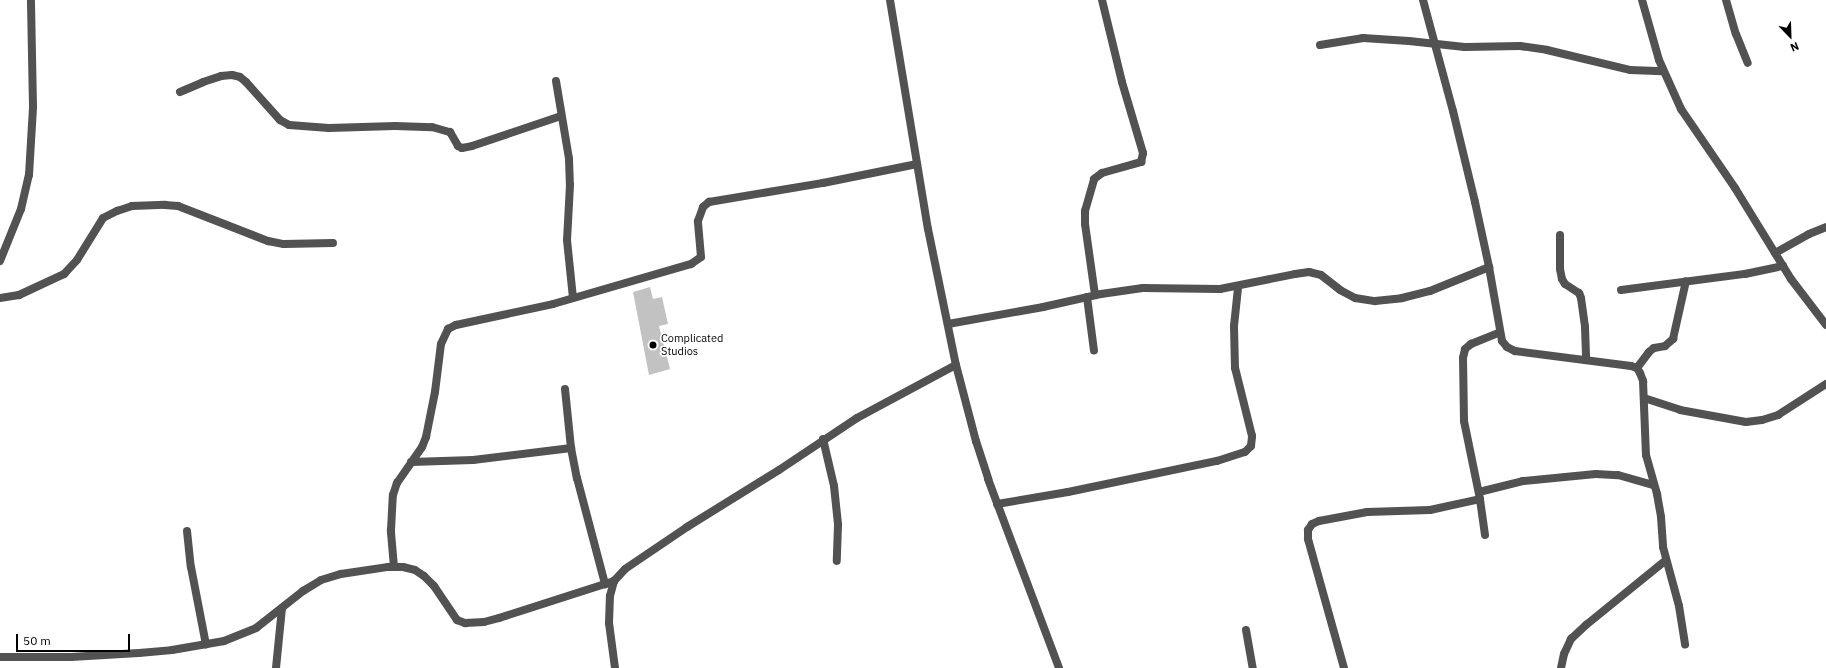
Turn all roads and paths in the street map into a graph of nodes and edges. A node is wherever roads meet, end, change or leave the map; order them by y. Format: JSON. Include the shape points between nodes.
{"nodes":[{"id":1,"x":31,"y":0,"type":"edge"},
{"id":2,"x":890,"y":0,"type":"edge"},
{"id":3,"x":1102,"y":0,"type":"edge"},
{"id":4,"x":1423,"y":0,"type":"edge"},
{"id":5,"x":1642,"y":0,"type":"edge"},
{"id":6,"x":1726,"y":0,"type":"edge"},
{"id":7,"x":1434,"y":44,"type":"junction"},
{"id":8,"x":1320,"y":45,"type":"dead end"},
{"id":9,"x":1748,"y":62,"type":"dead end"},
{"id":10,"x":1663,"y":71,"type":"junction"},
{"id":11,"x":556,"y":82,"type":"dead end"},
{"id":12,"x":180,"y":92,"type":"dead end"},
{"id":13,"x":561,"y":116,"type":"junction"},
{"id":14,"x":917,"y":164,"type":"junction"},
{"id":15,"x":1826,"y":226,"type":"edge"},
{"id":16,"x":1560,"y":235,"type":"dead end"},
{"id":17,"x":333,"y":243,"type":"dead end"},
{"id":18,"x":1775,"y":253,"type":"junction"},
{"id":19,"x":0,"y":261,"type":"edge"},
{"id":20,"x":1783,"y":266,"type":"junction"},
{"id":21,"x":1489,"y":268,"type":"junction"},
{"id":22,"x":1686,"y":281,"type":"junction"},
{"id":23,"x":1238,"y":287,"type":"junction"},
{"id":24,"x":1622,"y":290,"type":"dead end"},
{"id":25,"x":1095,"y":295,"type":"junction"},
{"id":26,"x":1087,"y":297,"type":"junction"},
{"id":27,"x":0,"y":298,"type":"edge"},
{"id":28,"x":574,"y":298,"type":"junction"},
{"id":29,"x":948,"y":324,"type":"junction"},
{"id":30,"x":1826,"y":325,"type":"edge"},
{"id":31,"x":1500,"y":332,"type":"junction"},
{"id":32,"x":1094,"y":351,"type":"dead end"},
{"id":33,"x":1586,"y":360,"type":"junction"},
{"id":34,"x":956,"y":365,"type":"junction"},
{"id":35,"x":1637,"y":368,"type":"junction"},
{"id":36,"x":1826,"y":384,"type":"edge"},
{"id":37,"x":565,"y":389,"type":"dead end"},
{"id":38,"x":1644,"y":398,"type":"junction"},
{"id":39,"x":823,"y":439,"type":"junction"},
{"id":40,"x":571,"y":448,"type":"junction"},
{"id":41,"x":411,"y":462,"type":"junction"},
{"id":42,"x":1654,"y":485,"type":"junction"},
{"id":43,"x":1479,"y":496,"type":"junction"},
{"id":44,"x":998,"y":504,"type":"junction"},
{"id":45,"x":187,"y":531,"type":"dead end"},
{"id":46,"x":1485,"y":535,"type":"dead end"},
{"id":47,"x":1666,"y":560,"type":"junction"},
{"id":48,"x":837,"y":561,"type":"dead end"},
{"id":49,"x":394,"y":567,"type":"junction"},
{"id":50,"x":614,"y":581,"type":"junction"},
{"id":51,"x":605,"y":584,"type":"junction"},
{"id":52,"x":282,"y":608,"type":"junction"},
{"id":53,"x":1246,"y":630,"type":"dead end"},
{"id":54,"x":206,"y":645,"type":"junction"},
{"id":55,"x":1685,"y":645,"type":"dead end"},
{"id":56,"x":0,"y":657,"type":"edge"},
{"id":57,"x":276,"y":668,"type":"edge"},
{"id":58,"x":615,"y":668,"type":"edge"},
{"id":59,"x":1060,"y":668,"type":"edge"},
{"id":60,"x":1253,"y":668,"type":"edge"},
{"id":61,"x":1344,"y":668,"type":"edge"},
{"id":62,"x":1561,"y":668,"type":"edge"}],
"edges":[{"from":1,"to":19,"type":"street","via":[[33,107],[29,175],[21,209]]},
{"from":2,"to":14,"type":"street"},
{"from":3,"to":25,"type":"street","via":[[1143,153],[1141,162],[1102,173],[1094,179],[1085,211],[1085,224]]},
{"from":4,"to":7,"type":"street"},
{"from":5,"to":10,"type":"street"},
{"from":6,"to":9,"type":"street"},
{"from":7,"to":8,"type":"street","via":[[1363,38]]},
{"from":7,"to":10,"type":"street","via":[[1465,47],[1520,46],[1548,50],[1630,70]]},
{"from":7,"to":21,"type":"street","via":[[1457,127]]},
{"from":10,"to":18,"type":"street","via":[[1685,115],[1735,188]]},
{"from":11,"to":13,"type":"street"},
{"from":12,"to":13,"type":"street","via":[[221,76],[232,75],[246,82],[280,120],[289,125],[329,128],[432,127],[450,132],[462,148]]},
{"from":13,"to":28,"type":"street","via":[[569,159],[567,240]]},
{"from":14,"to":28,"type":"street","via":[[709,202],[703,206],[698,221],[702,253],[698,260],[679,268],[628,280]]},
{"from":14,"to":29,"type":"street","via":[[934,264]]},
{"from":15,"to":18,"type":"street"},
{"from":16,"to":33,"type":"street","via":[[1562,279],[1579,293],[1582,304]]},
{"from":17,"to":27,"type":"street","via":[[284,244],[268,241],[178,206],[132,206],[103,218],[77,260],[64,274],[19,295]]},
{"from":18,"to":20,"type":"street"},
{"from":20,"to":22,"type":"street","via":[[1745,274]]},
{"from":20,"to":30,"type":"street"},
{"from":21,"to":23,"type":"street","via":[[1430,291],[1375,301],[1354,298],[1321,275],[1310,272]]},
{"from":21,"to":31,"type":"street"},
{"from":22,"to":24,"type":"street"},
{"from":22,"to":35,"type":"street","via":[[1673,339],[1665,346],[1649,352]]},
{"from":23,"to":25,"type":"street","via":[[1198,290],[1143,288]]},
{"from":23,"to":44,"type":"street","via":[[1235,368],[1252,436],[1251,446],[1245,452],[1216,461]]},
{"from":25,"to":26,"type":"street"},
{"from":26,"to":29,"type":"street"},
{"from":26,"to":32,"type":"street"},
{"from":28,"to":41,"type":"street","via":[[448,329],[441,344],[426,437]]},
{"from":29,"to":34,"type":"street"},
{"from":31,"to":33,"type":"street","via":[[1502,341],[1515,351]]},
{"from":31,"to":43,"type":"street","via":[[1465,349],[1464,421]]},
{"from":33,"to":35,"type":"street"},
{"from":34,"to":39,"type":"street","via":[[892,398]]},
{"from":34,"to":44,"type":"street","via":[[976,441]]},
{"from":35,"to":38,"type":"street","via":[[1643,380]]},
{"from":36,"to":38,"type":"street","via":[[1778,415],[1751,421],[1719,418]]},
{"from":37,"to":40,"type":"street"},
{"from":38,"to":42,"type":"street","via":[[1644,439]]},
{"from":39,"to":48,"type":"street","via":[[834,486],[838,525]]},
{"from":39,"to":50,"type":"street","via":[[779,470],[641,557]]},
{"from":40,"to":41,"type":"street","via":[[467,460]]},
{"from":40,"to":51,"type":"street","via":[[584,509]]},
{"from":41,"to":49,"type":"street","via":[[397,483],[393,495]]},
{"from":42,"to":43,"type":"street","via":[[1618,475],[1596,474],[1523,481]]},
{"from":42,"to":47,"type":"street"},
{"from":43,"to":46,"type":"street"},
{"from":43,"to":61,"type":"street","via":[[1430,510],[1367,512],[1312,524],[1308,530],[1308,539]]},
{"from":44,"to":59,"type":"street"},
{"from":45,"to":54,"type":"street"},
{"from":47,"to":55,"type":"street","via":[[1679,606]]},
{"from":47,"to":62,"type":"street","via":[[1571,639]]},
{"from":49,"to":51,"type":"street","via":[[415,570],[424,576],[457,620],[465,623],[499,618]]},
{"from":49,"to":52,"type":"street","via":[[342,574],[321,580],[303,590]]},
{"from":50,"to":51,"type":"street"},
{"from":50,"to":58,"type":"street","via":[[608,608]]},
{"from":52,"to":54,"type":"street","via":[[256,628],[224,641]]},
{"from":52,"to":57,"type":"street"},
{"from":53,"to":60,"type":"street"},
{"from":54,"to":56,"type":"street","via":[[106,656]]}]}
